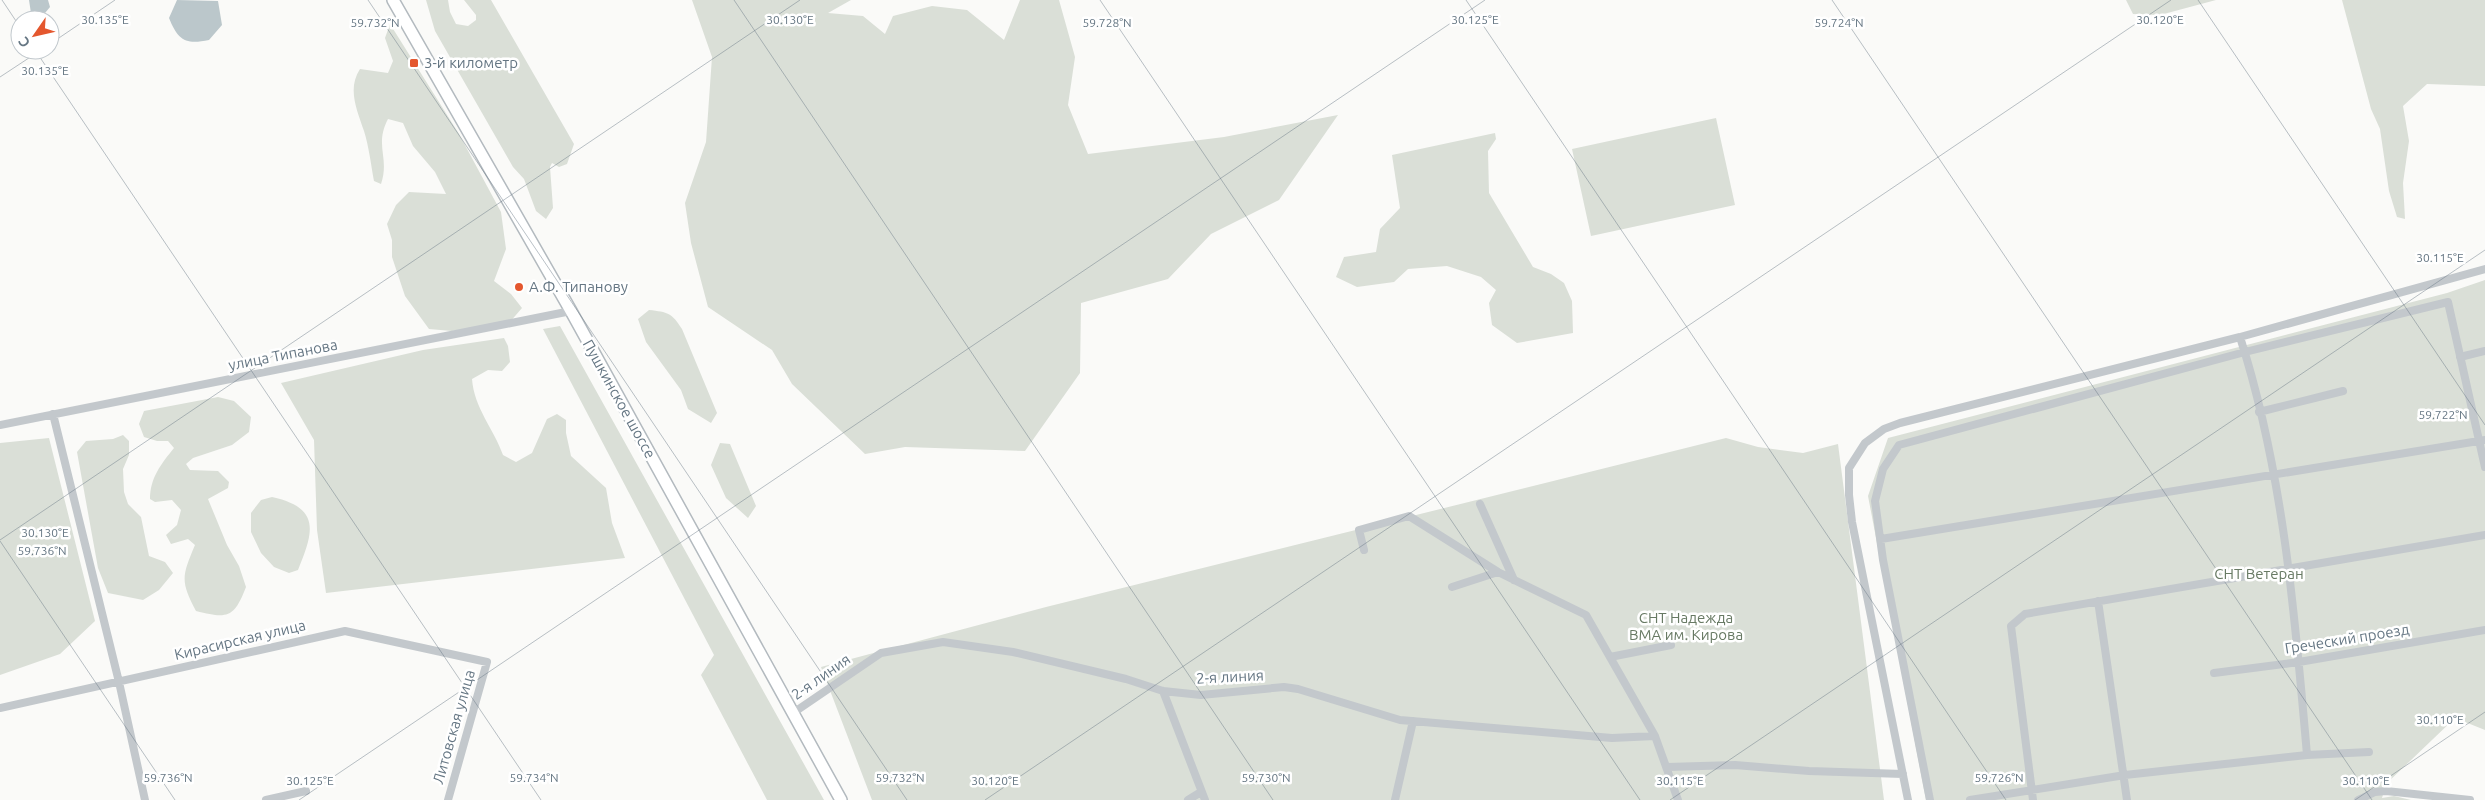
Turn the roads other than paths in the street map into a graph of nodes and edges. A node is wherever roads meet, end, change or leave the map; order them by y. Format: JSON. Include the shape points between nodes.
{"nodes":[{"id":1,"x":393,"y":0,"type":"edge"},
{"id":2,"x":2485,"y":269,"type":"edge"},
{"id":3,"x":571,"y":311,"type":"junction"},
{"id":4,"x":2240,"y":337,"type":"junction"},
{"id":5,"x":2485,"y":351,"type":"edge"},
{"id":6,"x":2245,"y":352,"type":"junction"},
{"id":7,"x":2460,"y":357,"type":"junction"},
{"id":8,"x":2343,"y":391,"type":"dead end"},
{"id":9,"x":2259,"y":412,"type":"junction"},
{"id":10,"x":53,"y":414,"type":"junction"},
{"id":11,"x":0,"y":425,"type":"edge"},
{"id":12,"x":2482,"y":440,"type":"edge"},
{"id":13,"x":2485,"y":467,"type":"edge"},
{"id":14,"x":2274,"y":475,"type":"junction"},
{"id":15,"x":1480,"y":504,"type":"dead end"},
{"id":16,"x":2485,"y":535,"type":"edge"},
{"id":17,"x":1881,"y":539,"type":"junction"},
{"id":18,"x":1364,"y":550,"type":"dead end"},
{"id":19,"x":2287,"y":569,"type":"junction"},
{"id":20,"x":1498,"y":572,"type":"junction"},
{"id":21,"x":1514,"y":580,"type":"junction"},
{"id":22,"x":1452,"y":587,"type":"dead end"},
{"id":23,"x":2098,"y":601,"type":"junction"},
{"id":24,"x":2485,"y":630,"type":"edge"},
{"id":25,"x":1671,"y":645,"type":"dead end"},
{"id":26,"x":1610,"y":657,"type":"junction"},
{"id":27,"x":487,"y":662,"type":"joint"},
{"id":28,"x":2299,"y":662,"type":"junction"},
{"id":29,"x":2214,"y":674,"type":"dead end"},
{"id":30,"x":119,"y":682,"type":"junction"},
{"id":31,"x":1163,"y":691,"type":"junction"},
{"id":32,"x":0,"y":708,"type":"edge"},
{"id":33,"x":793,"y":713,"type":"junction"},
{"id":34,"x":1413,"y":721,"type":"junction"},
{"id":35,"x":1655,"y":736,"type":"junction"},
{"id":36,"x":2368,"y":752,"type":"dead end"},
{"id":37,"x":2307,"y":756,"type":"junction"},
{"id":38,"x":1667,"y":767,"type":"junction"},
{"id":39,"x":1903,"y":774,"type":"junction"},
{"id":40,"x":2125,"y":774,"type":"junction"},
{"id":41,"x":2032,"y":790,"type":"junction"},
{"id":42,"x":306,"y":791,"type":"dead end"},
{"id":43,"x":1201,"y":792,"type":"junction"},
{"id":44,"x":145,"y":800,"type":"edge"},
{"id":45,"x":266,"y":800,"type":"edge"},
{"id":46,"x":448,"y":800,"type":"edge"},
{"id":47,"x":842,"y":800,"type":"edge"},
{"id":48,"x":1188,"y":800,"type":"edge"},
{"id":49,"x":1205,"y":800,"type":"edge"},
{"id":50,"x":1394,"y":800,"type":"edge"},
{"id":51,"x":1678,"y":800,"type":"edge"},
{"id":52,"x":1908,"y":800,"type":"edge"},
{"id":53,"x":1930,"y":800,"type":"edge"},
{"id":54,"x":1970,"y":800,"type":"edge"},
{"id":55,"x":2033,"y":800,"type":"edge"},
{"id":56,"x":2127,"y":800,"type":"edge"},
{"id":57,"x":2358,"y":800,"type":"edge"},
{"id":58,"x":2470,"y":800,"type":"edge"}],
"edges":[{"from":1,"to":3,"type":"main road","name":"Пушкинское шоссе"},
{"from":2,"to":4,"type":"street"},
{"from":3,"to":10,"type":"street","name":"улица Типанова"},
{"from":3,"to":33,"type":"main road","name":"Пушкинское шоссе"},
{"from":4,"to":6,"type":"street"},
{"from":4,"to":39,"type":"street","via":[[1900,423],[1884,429],[1864,443],[1849,468],[1852,522]]},
{"from":5,"to":7,"type":"street"},
{"from":6,"to":7,"type":"street","via":[[2448,302]]},
{"from":6,"to":9,"type":"street"},
{"from":6,"to":17,"type":"street","via":[[1899,445],[1883,470],[1875,501]]},
{"from":7,"to":12,"type":"street"},
{"from":8,"to":9,"type":"street"},
{"from":9,"to":14,"type":"street"},
{"from":10,"to":11,"type":"street","name":"улица Типанова"},
{"from":10,"to":30,"type":"street"},
{"from":12,"to":13,"type":"street"},
{"from":12,"to":14,"type":"street"},
{"from":14,"to":17,"type":"street"},
{"from":14,"to":19,"type":"street"},
{"from":15,"to":21,"type":"street"},
{"from":16,"to":19,"type":"street"},
{"from":17,"to":53,"type":"street"},
{"from":18,"to":20,"type":"street","via":[[1359,530],[1409,516]]},
{"from":19,"to":23,"type":"street"},
{"from":19,"to":28,"type":"street"},
{"from":20,"to":21,"type":"street"},
{"from":20,"to":22,"type":"street"},
{"from":21,"to":26,"type":"street","via":[[1586,615]]},
{"from":23,"to":40,"type":"street"},
{"from":23,"to":41,"type":"street","via":[[2025,614],[2011,626]]},
{"from":24,"to":28,"type":"street","name":"Греческий проезд"},
{"from":25,"to":26,"type":"street"},
{"from":26,"to":35,"type":"street"},
{"from":27,"to":30,"type":"street","name":"Кирасирская улица","via":[[345,631]]},
{"from":27,"to":46,"type":"street","name":"Литовская улица"},
{"from":28,"to":29,"type":"street","name":"Греческий проезд"},
{"from":28,"to":37,"type":"street"},
{"from":30,"to":32,"type":"street","name":"Кирасирская улица"},
{"from":30,"to":44,"type":"street"},
{"from":31,"to":33,"type":"street","name":"2-я линия","via":[[1013,652],[943,642],[881,653]]},
{"from":31,"to":34,"type":"street","name":"2-я линия","via":[[1201,695],[1298,688],[1400,720]]},
{"from":31,"to":43,"type":"street"},
{"from":33,"to":47,"type":"main road","name":"Пушкинское шоссе"},
{"from":34,"to":35,"type":"street","name":"2-я линия","via":[[1612,738]]},
{"from":34,"to":50,"type":"street"},
{"from":35,"to":38,"type":"street"},
{"from":36,"to":37,"type":"street"},
{"from":37,"to":40,"type":"street"},
{"from":38,"to":39,"type":"street","via":[[1735,765]]},
{"from":38,"to":51,"type":"street"},
{"from":39,"to":52,"type":"street"},
{"from":40,"to":41,"type":"street"},
{"from":40,"to":56,"type":"street"},
{"from":41,"to":54,"type":"street"},
{"from":41,"to":55,"type":"street"},
{"from":42,"to":45,"type":"street"},
{"from":43,"to":48,"type":"street"},
{"from":43,"to":49,"type":"street"},
{"from":57,"to":58,"type":"street","via":[[2386,791]]}]}
